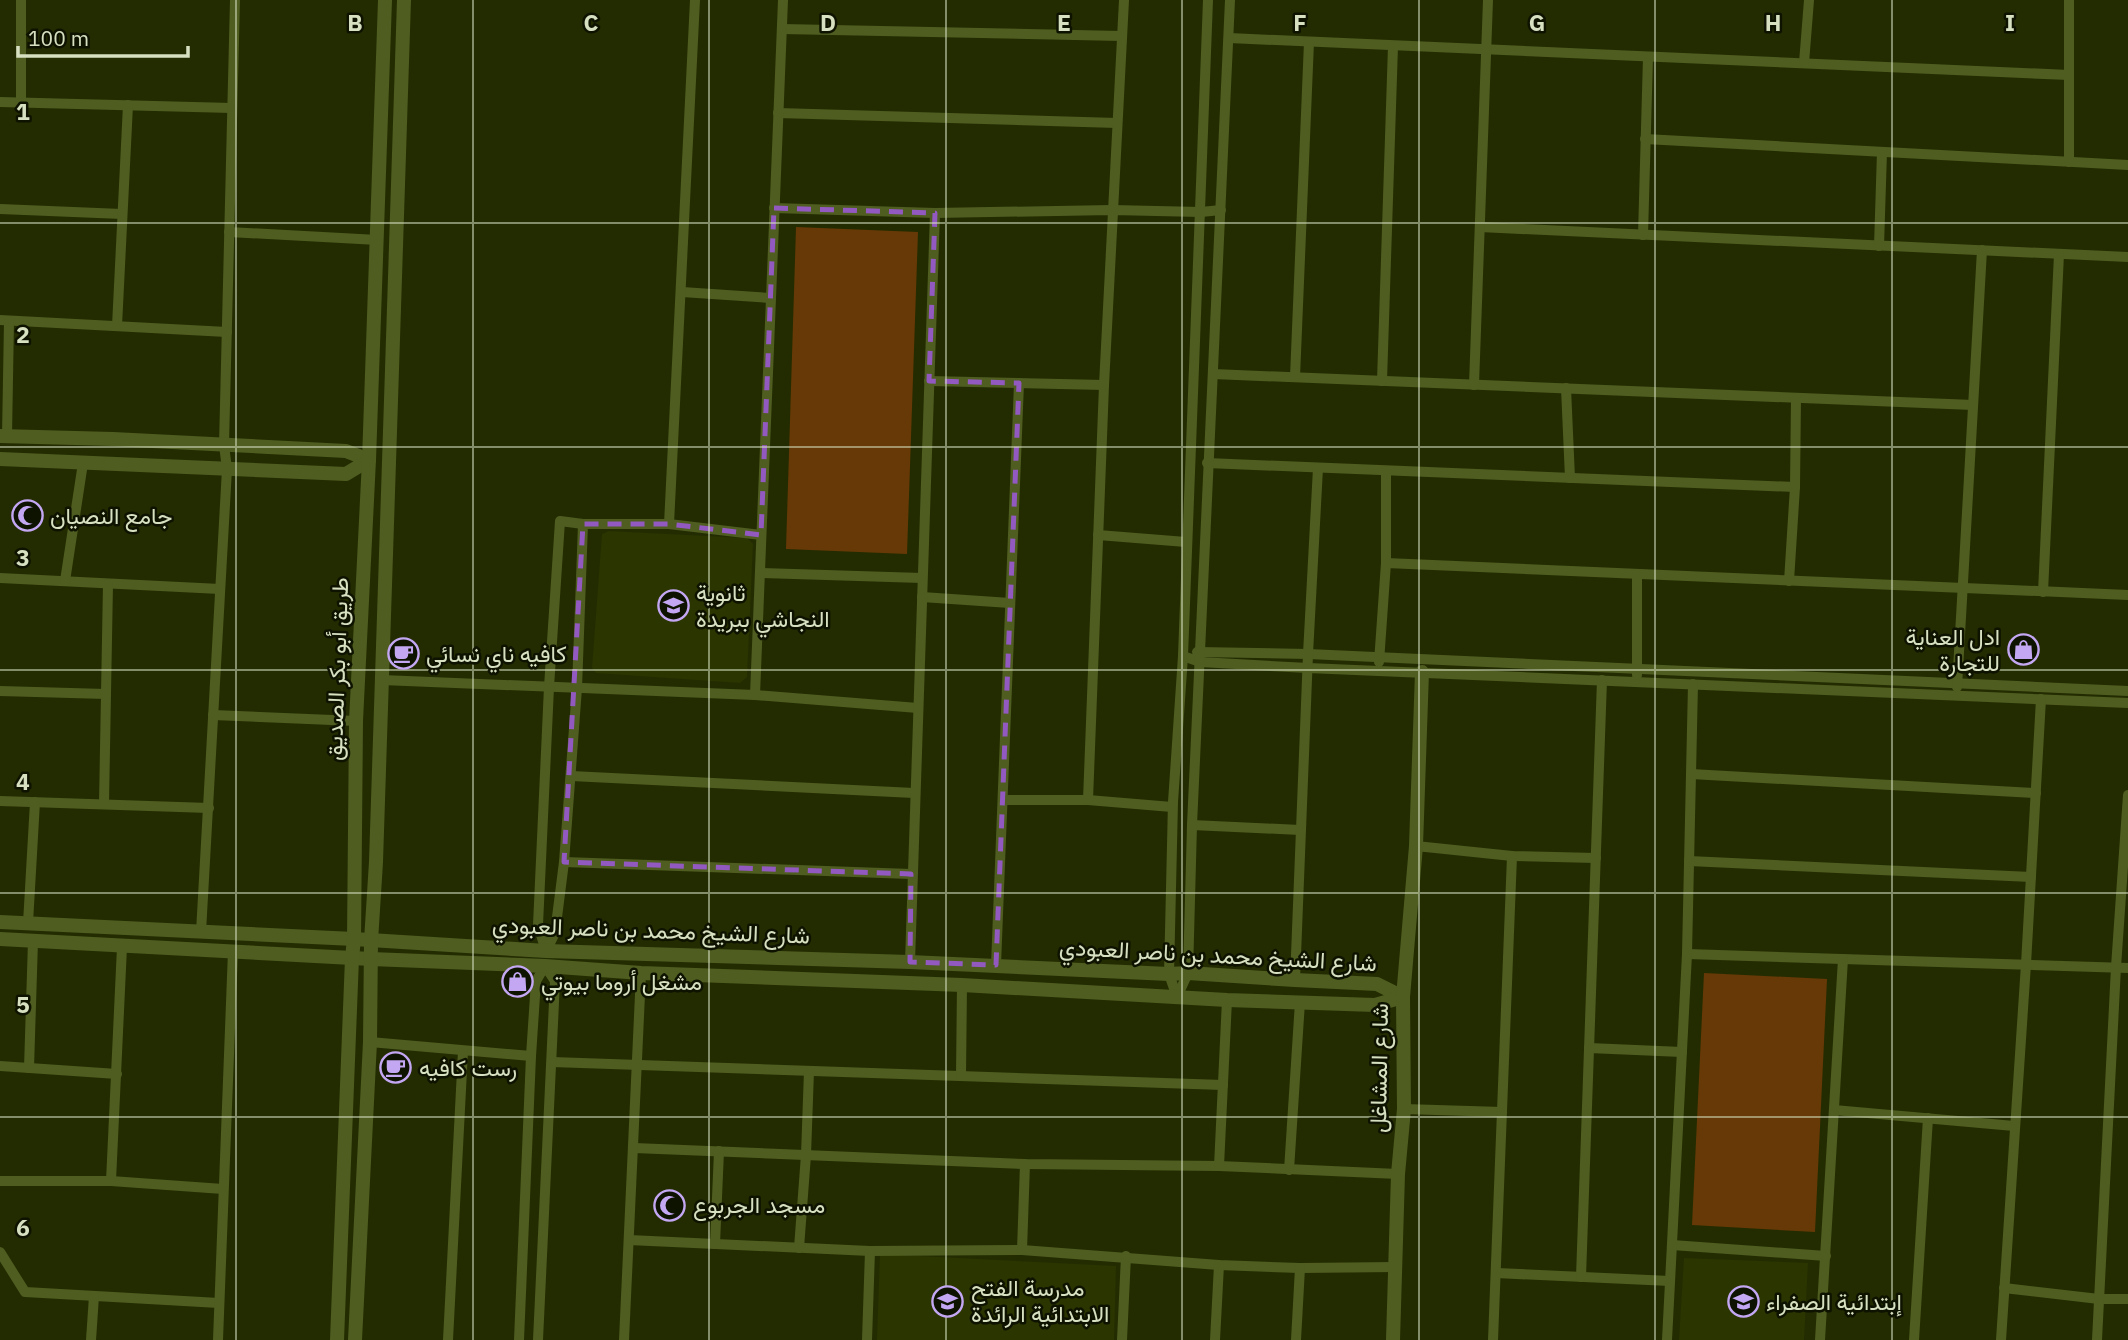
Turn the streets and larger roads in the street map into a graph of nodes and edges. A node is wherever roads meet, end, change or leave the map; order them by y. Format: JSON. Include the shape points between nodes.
{"nodes":[{"id":1,"x":21,"y":0,"type":"edge"},
{"id":2,"x":235,"y":0,"type":"edge"},
{"id":3,"x":385,"y":0,"type":"edge"},
{"id":4,"x":404,"y":0,"type":"edge"},
{"id":5,"x":695,"y":0,"type":"edge"},
{"id":6,"x":783,"y":0,"type":"edge"},
{"id":7,"x":1124,"y":0,"type":"edge"},
{"id":8,"x":1208,"y":0,"type":"edge"},
{"id":9,"x":1230,"y":0,"type":"edge"},
{"id":10,"x":1488,"y":0,"type":"edge"},
{"id":11,"x":1808,"y":0,"type":"edge"},
{"id":12,"x":2069,"y":0,"type":"edge"},
{"id":13,"x":782,"y":30,"type":"junction"},
{"id":14,"x":1122,"y":36,"type":"junction"},
{"id":15,"x":1229,"y":38,"type":"junction"},
{"id":16,"x":1309,"y":42,"type":"junction"},
{"id":17,"x":1393,"y":46,"type":"junction"},
{"id":18,"x":1486,"y":50,"type":"junction"},
{"id":19,"x":1648,"y":57,"type":"junction"},
{"id":20,"x":1804,"y":64,"type":"junction"},
{"id":21,"x":2069,"y":75,"type":"junction"},
{"id":22,"x":0,"y":102,"type":"edge"},
{"id":23,"x":21,"y":102,"type":"junction"},
{"id":24,"x":128,"y":105,"type":"junction"},
{"id":25,"x":232,"y":108,"type":"junction"},
{"id":26,"x":778,"y":113,"type":"junction"},
{"id":27,"x":1116,"y":123,"type":"junction"},
{"id":28,"x":1645,"y":139,"type":"junction"},
{"id":29,"x":1882,"y":152,"type":"junction"},
{"id":30,"x":2069,"y":162,"type":"junction"},
{"id":31,"x":2128,"y":165,"type":"edge"},
{"id":32,"x":774,"y":208,"type":"junction"},
{"id":33,"x":0,"y":209,"type":"edge"},
{"id":34,"x":1112,"y":210,"type":"junction"},
{"id":35,"x":1221,"y":210,"type":"junction"},
{"id":36,"x":1201,"y":212,"type":"junction"},
{"id":37,"x":122,"y":214,"type":"junction"},
{"id":38,"x":935,"y":214,"type":"junction"},
{"id":39,"x":1480,"y":227,"type":"junction"},
{"id":40,"x":229,"y":232,"type":"junction"},
{"id":41,"x":1643,"y":235,"type":"junction"},
{"id":42,"x":378,"y":240,"type":"junction"},
{"id":43,"x":1879,"y":246,"type":"junction"},
{"id":44,"x":1982,"y":250,"type":"junction"},
{"id":45,"x":2059,"y":254,"type":"junction"},
{"id":46,"x":2128,"y":257,"type":"edge"},
{"id":47,"x":681,"y":292,"type":"junction"},
{"id":48,"x":771,"y":298,"type":"junction"},
{"id":49,"x":4,"y":320,"type":"edge"},
{"id":50,"x":117,"y":326,"type":"junction"},
{"id":51,"x":227,"y":332,"type":"junction"},
{"id":52,"x":1213,"y":374,"type":"junction"},
{"id":53,"x":1295,"y":377,"type":"junction"},
{"id":54,"x":1382,"y":381,"type":"junction"},
{"id":55,"x":929,"y":382,"type":"junction"},
{"id":56,"x":1019,"y":383,"type":"junction"},
{"id":57,"x":1474,"y":384,"type":"junction"},
{"id":58,"x":1104,"y":385,"type":"junction"},
{"id":59,"x":1566,"y":388,"type":"junction"},
{"id":60,"x":1796,"y":398,"type":"junction"},
{"id":61,"x":1973,"y":405,"type":"junction"},
{"id":62,"x":3,"y":436,"type":"edge"},
{"id":63,"x":224,"y":445,"type":"junction"},
{"id":64,"x":0,"y":459,"type":"edge"},
{"id":65,"x":369,"y":460,"type":"junction"},
{"id":66,"x":83,"y":463,"type":"junction"},
{"id":67,"x":1208,"y":463,"type":"junction"},
{"id":68,"x":1318,"y":468,"type":"junction"},
{"id":69,"x":227,"y":469,"type":"junction"},
{"id":70,"x":1386,"y":471,"type":"junction"},
{"id":71,"x":1570,"y":478,"type":"junction"},
{"id":72,"x":1795,"y":487,"type":"junction"},
{"id":73,"x":583,"y":524,"type":"junction"},
{"id":74,"x":669,"y":524,"type":"junction"},
{"id":75,"x":761,"y":535,"type":"junction"},
{"id":76,"x":1098,"y":535,"type":"junction"},
{"id":77,"x":1186,"y":542,"type":"junction"},
{"id":78,"x":1386,"y":563,"type":"junction"},
{"id":79,"x":760,"y":573,"type":"junction"},
{"id":80,"x":1637,"y":574,"type":"junction"},
{"id":81,"x":0,"y":578,"type":"edge"},
{"id":82,"x":922,"y":578,"type":"junction"},
{"id":83,"x":65,"y":581,"type":"junction"},
{"id":84,"x":1788,"y":581,"type":"junction"},
{"id":85,"x":108,"y":583,"type":"junction"},
{"id":86,"x":1963,"y":588,"type":"junction"},
{"id":87,"x":220,"y":589,"type":"junction"},
{"id":88,"x":2043,"y":592,"type":"junction"},
{"id":89,"x":2128,"y":596,"type":"edge"},
{"id":90,"x":922,"y":597,"type":"junction"},
{"id":91,"x":1010,"y":603,"type":"junction"},
{"id":92,"x":1308,"y":654,"type":"junction"},
{"id":93,"x":1183,"y":656,"type":"junction"},
{"id":94,"x":1200,"y":657,"type":"junction"},
{"id":95,"x":1379,"y":657,"type":"junction"},
{"id":96,"x":1308,"y":668,"type":"junction"},
{"id":97,"x":1637,"y":669,"type":"junction"},
{"id":98,"x":1378,"y":671,"type":"junction"},
{"id":99,"x":1422,"y":672,"type":"junction"},
{"id":100,"x":382,"y":680,"type":"junction"},
{"id":101,"x":1602,"y":680,"type":"junction"},
{"id":102,"x":1637,"y":681,"type":"junction"},
{"id":103,"x":1957,"y":683,"type":"junction"},
{"id":104,"x":1693,"y":684,"type":"junction"},
{"id":105,"x":549,"y":687,"type":"junction"},
{"id":106,"x":577,"y":688,"type":"junction"},
{"id":107,"x":0,"y":691,"type":"edge"},
{"id":108,"x":2128,"y":691,"type":"edge"},
{"id":109,"x":106,"y":694,"type":"junction"},
{"id":110,"x":755,"y":695,"type":"junction"},
{"id":111,"x":1956,"y":695,"type":"junction"},
{"id":112,"x":2041,"y":699,"type":"junction"},
{"id":113,"x":2128,"y":703,"type":"edge"},
{"id":114,"x":918,"y":708,"type":"junction"},
{"id":115,"x":214,"y":715,"type":"junction"},
{"id":116,"x":356,"y":721,"type":"junction"},
{"id":117,"x":1691,"y":774,"type":"junction"},
{"id":118,"x":570,"y":776,"type":"junction"},
{"id":119,"x":914,"y":793,"type":"junction"},
{"id":120,"x":2036,"y":793,"type":"junction"},
{"id":121,"x":2128,"y":794,"type":"edge"},
{"id":122,"x":1003,"y":800,"type":"junction"},
{"id":123,"x":1088,"y":800,"type":"junction"},
{"id":124,"x":0,"y":801,"type":"edge"},
{"id":125,"x":35,"y":802,"type":"junction"},
{"id":126,"x":104,"y":804,"type":"junction"},
{"id":127,"x":1172,"y":807,"type":"junction"},
{"id":128,"x":209,"y":808,"type":"junction"},
{"id":129,"x":1192,"y":825,"type":"junction"},
{"id":130,"x":1300,"y":830,"type":"junction"},
{"id":131,"x":1416,"y":846,"type":"junction"},
{"id":132,"x":1512,"y":856,"type":"junction"},
{"id":133,"x":1596,"y":858,"type":"junction"},
{"id":134,"x":1689,"y":861,"type":"junction"},
{"id":135,"x":564,"y":862,"type":"junction"},
{"id":136,"x":911,"y":874,"type":"junction"},
{"id":137,"x":2031,"y":877,"type":"junction"},
{"id":138,"x":0,"y":922,"type":"edge"},
{"id":139,"x":28,"y":923,"type":"junction"},
{"id":140,"x":201,"y":932,"type":"junction"},
{"id":141,"x":354,"y":939,"type":"junction"},
{"id":142,"x":0,"y":940,"type":"edge"},
{"id":143,"x":33,"y":941,"type":"junction"},
{"id":144,"x":371,"y":941,"type":"junction"},
{"id":145,"x":122,"y":947,"type":"junction"},
{"id":146,"x":233,"y":951,"type":"junction"},
{"id":147,"x":1687,"y":954,"type":"junction"},
{"id":148,"x":352,"y":958,"type":"junction"},
{"id":149,"x":545,"y":958,"type":"junction"},
{"id":150,"x":1843,"y":959,"type":"junction"},
{"id":151,"x":371,"y":960,"type":"junction"},
{"id":152,"x":910,"y":962,"type":"junction"},
{"id":153,"x":2026,"y":964,"type":"junction"},
{"id":154,"x":996,"y":965,"type":"junction"},
{"id":155,"x":2116,"y":967,"type":"junction"},
{"id":156,"x":2128,"y":968,"type":"edge"},
{"id":157,"x":641,"y":973,"type":"junction"},
{"id":158,"x":1188,"y":973,"type":"junction"},
{"id":159,"x":1169,"y":974,"type":"junction"},
{"id":160,"x":1295,"y":980,"type":"junction"},
{"id":161,"x":962,"y":985,"type":"junction"},
{"id":162,"x":1177,"y":997,"type":"junction"},
{"id":163,"x":1404,"y":997,"type":"junction"},
{"id":164,"x":1227,"y":1000,"type":"junction"},
{"id":165,"x":1300,"y":1002,"type":"junction"},
{"id":166,"x":370,"y":1042,"type":"junction"},
{"id":167,"x":1590,"y":1048,"type":"junction"},
{"id":168,"x":463,"y":1051,"type":"junction"},
{"id":169,"x":1682,"y":1052,"type":"junction"},
{"id":170,"x":531,"y":1056,"type":"junction"},
{"id":171,"x":552,"y":1062,"type":"junction"},
{"id":172,"x":638,"y":1065,"type":"junction"},
{"id":173,"x":0,"y":1066,"type":"edge"},
{"id":174,"x":29,"y":1068,"type":"junction"},
{"id":175,"x":809,"y":1071,"type":"junction"},
{"id":176,"x":117,"y":1074,"type":"junction"},
{"id":177,"x":961,"y":1076,"type":"junction"},
{"id":178,"x":1223,"y":1085,"type":"junction"},
{"id":179,"x":1404,"y":1109,"type":"junction"},
{"id":180,"x":1834,"y":1110,"type":"junction"},
{"id":181,"x":1502,"y":1112,"type":"junction"},
{"id":182,"x":1928,"y":1118,"type":"junction"},
{"id":183,"x":2014,"y":1126,"type":"junction"},
{"id":184,"x":634,"y":1148,"type":"junction"},
{"id":185,"x":719,"y":1151,"type":"junction"},
{"id":186,"x":806,"y":1155,"type":"junction"},
{"id":187,"x":1026,"y":1164,"type":"junction"},
{"id":188,"x":1219,"y":1166,"type":"junction"},
{"id":189,"x":1289,"y":1170,"type":"junction"},
{"id":190,"x":1398,"y":1174,"type":"junction"},
{"id":191,"x":0,"y":1181,"type":"edge"},
{"id":192,"x":111,"y":1181,"type":"junction"},
{"id":193,"x":223,"y":1189,"type":"junction"},
{"id":194,"x":629,"y":1240,"type":"junction"},
{"id":195,"x":715,"y":1244,"type":"junction"},
{"id":196,"x":1672,"y":1245,"type":"junction"},
{"id":197,"x":799,"y":1248,"type":"junction"},
{"id":198,"x":1022,"y":1250,"type":"junction"},
{"id":199,"x":870,"y":1251,"type":"junction"},
{"id":200,"x":1126,"y":1256,"type":"junction"},
{"id":201,"x":1826,"y":1256,"type":"junction"},
{"id":202,"x":1,"y":1257,"type":"edge"},
{"id":203,"x":1219,"y":1265,"type":"junction"},
{"id":204,"x":1396,"y":1267,"type":"junction"},
{"id":205,"x":1300,"y":1268,"type":"junction"},
{"id":206,"x":1496,"y":1273,"type":"junction"},
{"id":207,"x":1581,"y":1277,"type":"junction"},
{"id":208,"x":1670,"y":1281,"type":"junction"},
{"id":209,"x":2004,"y":1288,"type":"junction"},
{"id":210,"x":94,"y":1296,"type":"junction"},
{"id":211,"x":2099,"y":1299,"type":"junction"},
{"id":212,"x":2128,"y":1300,"type":"edge"},
{"id":213,"x":219,"y":1303,"type":"junction"},
{"id":214,"x":91,"y":1340,"type":"edge"},
{"id":215,"x":218,"y":1340,"type":"edge"},
{"id":216,"x":337,"y":1340,"type":"edge"},
{"id":217,"x":355,"y":1340,"type":"edge"},
{"id":218,"x":448,"y":1340,"type":"edge"},
{"id":219,"x":519,"y":1340,"type":"edge"},
{"id":220,"x":538,"y":1340,"type":"edge"},
{"id":221,"x":624,"y":1340,"type":"edge"},
{"id":222,"x":866,"y":1340,"type":"edge"},
{"id":223,"x":1122,"y":1340,"type":"edge"},
{"id":224,"x":1215,"y":1340,"type":"edge"},
{"id":225,"x":1296,"y":1340,"type":"edge"},
{"id":226,"x":1393,"y":1340,"type":"edge"},
{"id":227,"x":1493,"y":1340,"type":"edge"},
{"id":228,"x":1667,"y":1340,"type":"edge"},
{"id":229,"x":1821,"y":1340,"type":"edge"},
{"id":230,"x":1914,"y":1340,"type":"edge"},
{"id":231,"x":2001,"y":1340,"type":"edge"},
{"id":232,"x":2097,"y":1340,"type":"edge"}],
"edges":[{"from":1,"to":23,"type":"street"},
{"from":2,"to":25,"type":"street"},
{"from":3,"to":42,"type":"street","name":"طريق أبو بكر الصديق"},
{"from":4,"to":100,"type":"street","name":"طريق أبو بكر الصديق"},
{"from":5,"to":47,"type":"street"},
{"from":6,"to":13,"type":"street"},
{"from":7,"to":14,"type":"street"},
{"from":8,"to":36,"type":"street"},
{"from":9,"to":15,"type":"street"},
{"from":10,"to":18,"type":"street"},
{"from":11,"to":20,"type":"street"},
{"from":12,"to":21,"type":"street"},
{"from":13,"to":14,"type":"street"},
{"from":13,"to":26,"type":"street"},
{"from":14,"to":27,"type":"street"},
{"from":15,"to":16,"type":"street"},
{"from":15,"to":35,"type":"street"},
{"from":16,"to":17,"type":"street"},
{"from":16,"to":53,"type":"street"},
{"from":17,"to":18,"type":"street"},
{"from":17,"to":54,"type":"street"},
{"from":18,"to":19,"type":"street"},
{"from":18,"to":39,"type":"street"},
{"from":19,"to":20,"type":"street"},
{"from":19,"to":28,"type":"street"},
{"from":20,"to":21,"type":"street"},
{"from":21,"to":30,"type":"street"},
{"from":22,"to":23,"type":"street"},
{"from":23,"to":24,"type":"street"},
{"from":24,"to":25,"type":"street"},
{"from":24,"to":37,"type":"street"},
{"from":25,"to":40,"type":"street"},
{"from":26,"to":27,"type":"street"},
{"from":26,"to":32,"type":"street"},
{"from":27,"to":34,"type":"street"},
{"from":28,"to":29,"type":"street"},
{"from":28,"to":41,"type":"street"},
{"from":29,"to":30,"type":"street"},
{"from":29,"to":43,"type":"street"},
{"from":30,"to":31,"type":"street"},
{"from":32,"to":38,"type":"street"},
{"from":32,"to":48,"type":"street"},
{"from":33,"to":37,"type":"street"},
{"from":34,"to":36,"type":"street"},
{"from":34,"to":38,"type":"street"},
{"from":34,"to":58,"type":"street"},
{"from":35,"to":36,"type":"street"},
{"from":35,"to":52,"type":"street"},
{"from":36,"to":77,"type":"street"},
{"from":37,"to":50,"type":"street"},
{"from":38,"to":55,"type":"street"},
{"from":39,"to":41,"type":"street"},
{"from":39,"to":57,"type":"street"},
{"from":40,"to":42,"type":"street"},
{"from":40,"to":51,"type":"street"},
{"from":41,"to":43,"type":"street"},
{"from":42,"to":65,"type":"street","name":"طريق أبو بكر الصديق"},
{"from":43,"to":44,"type":"street"},
{"from":44,"to":45,"type":"street"},
{"from":44,"to":61,"type":"street"},
{"from":45,"to":46,"type":"street"},
{"from":45,"to":88,"type":"street"},
{"from":47,"to":48,"type":"street"},
{"from":47,"to":74,"type":"street"},
{"from":48,"to":75,"type":"street"},
{"from":49,"to":50,"type":"street"},
{"from":49,"to":62,"type":"street"},
{"from":50,"to":51,"type":"street"},
{"from":51,"to":63,"type":"street"},
{"from":52,"to":53,"type":"street"},
{"from":52,"to":67,"type":"street"},
{"from":53,"to":54,"type":"street"},
{"from":54,"to":57,"type":"street"},
{"from":55,"to":56,"type":"street"},
{"from":55,"to":82,"type":"street"},
{"from":56,"to":58,"type":"street"},
{"from":56,"to":91,"type":"street"},
{"from":57,"to":59,"type":"street"},
{"from":58,"to":76,"type":"street"},
{"from":59,"to":60,"type":"street"},
{"from":59,"to":71,"type":"street"},
{"from":60,"to":61,"type":"street"},
{"from":60,"to":72,"type":"street"},
{"from":61,"to":86,"type":"street"},
{"from":62,"to":63,"type":"street"},
{"from":63,"to":65,"type":"street","via":[[346,452]]},
{"from":63,"to":69,"type":"street"},
{"from":64,"to":66,"type":"street"},
{"from":65,"to":69,"type":"street","via":[[346,474]]},
{"from":65,"to":116,"type":"street","name":"طريق أبو بكر الصديق"},
{"from":66,"to":69,"type":"street"},
{"from":66,"to":83,"type":"street"},
{"from":67,"to":68,"type":"street"},
{"from":67,"to":94,"type":"street"},
{"from":68,"to":70,"type":"street"},
{"from":68,"to":92,"type":"street"},
{"from":69,"to":87,"type":"street"},
{"from":70,"to":71,"type":"street"},
{"from":70,"to":78,"type":"street"},
{"from":71,"to":72,"type":"street"},
{"from":72,"to":84,"type":"street"},
{"from":73,"to":74,"type":"street"},
{"from":73,"to":105,"type":"street","via":[[560,521]]},
{"from":73,"to":106,"type":"street"},
{"from":74,"to":75,"type":"street"},
{"from":75,"to":79,"type":"street"},
{"from":76,"to":77,"type":"street"},
{"from":76,"to":123,"type":"street"},
{"from":77,"to":93,"type":"street"},
{"from":78,"to":80,"type":"street"},
{"from":78,"to":95,"type":"street"},
{"from":79,"to":82,"type":"street"},
{"from":79,"to":110,"type":"street"},
{"from":80,"to":84,"type":"street"},
{"from":80,"to":97,"type":"street"},
{"from":81,"to":83,"type":"street"},
{"from":82,"to":90,"type":"street"},
{"from":83,"to":85,"type":"street"},
{"from":84,"to":86,"type":"street"},
{"from":85,"to":87,"type":"street"},
{"from":85,"to":109,"type":"street"},
{"from":86,"to":88,"type":"street"},
{"from":86,"to":103,"type":"street"},
{"from":87,"to":115,"type":"street"},
{"from":88,"to":89,"type":"street"},
{"from":90,"to":91,"type":"street"},
{"from":90,"to":114,"type":"street"},
{"from":91,"to":122,"type":"street"},
{"from":92,"to":94,"type":"street"},
{"from":92,"to":95,"type":"street"},
{"from":92,"to":96,"type":"street"},
{"from":93,"to":94,"type":"street"},
{"from":93,"to":127,"type":"street"},
{"from":94,"to":96,"type":"street"},
{"from":94,"to":129,"type":"street"},
{"from":95,"to":97,"type":"street"},
{"from":95,"to":98,"type":"street"},
{"from":96,"to":98,"type":"street"},
{"from":96,"to":130,"type":"street"},
{"from":97,"to":102,"type":"street"},
{"from":97,"to":103,"type":"street"},
{"from":98,"to":99,"type":"street"},
{"from":99,"to":101,"type":"street"},
{"from":99,"to":131,"type":"street","name":"شارع المشاغل"},
{"from":100,"to":105,"type":"street"},
{"from":100,"to":144,"type":"street","name":"طريق أبو بكر الصديق"},
{"from":101,"to":102,"type":"street"},
{"from":101,"to":133,"type":"street"},
{"from":102,"to":104,"type":"street"},
{"from":103,"to":108,"type":"street"},
{"from":103,"to":111,"type":"street"},
{"from":104,"to":111,"type":"street"},
{"from":104,"to":117,"type":"street"},
{"from":105,"to":106,"type":"street"},
{"from":105,"to":149,"type":"street","via":[[538,925]]},
{"from":106,"to":110,"type":"street"},
{"from":106,"to":118,"type":"street"},
{"from":107,"to":109,"type":"street"},
{"from":109,"to":126,"type":"street"},
{"from":110,"to":114,"type":"street"},
{"from":111,"to":112,"type":"street"},
{"from":112,"to":113,"type":"street"},
{"from":112,"to":120,"type":"street"},
{"from":114,"to":119,"type":"street"},
{"from":115,"to":116,"type":"street"},
{"from":115,"to":128,"type":"street"},
{"from":116,"to":141,"type":"street","name":"طريق أبو بكر الصديق"},
{"from":117,"to":120,"type":"street"},
{"from":117,"to":134,"type":"street"},
{"from":118,"to":119,"type":"street"},
{"from":118,"to":135,"type":"street"},
{"from":119,"to":136,"type":"street"},
{"from":120,"to":137,"type":"street"},
{"from":121,"to":155,"type":"street"},
{"from":122,"to":123,"type":"street"},
{"from":122,"to":154,"type":"street"},
{"from":123,"to":127,"type":"street"},
{"from":124,"to":125,"type":"street"},
{"from":125,"to":126,"type":"street"},
{"from":125,"to":139,"type":"street"},
{"from":126,"to":128,"type":"street"},
{"from":127,"to":159,"type":"street"},
{"from":128,"to":140,"type":"street"},
{"from":129,"to":130,"type":"street"},
{"from":129,"to":158,"type":"street"},
{"from":130,"to":160,"type":"street"},
{"from":131,"to":132,"type":"street"},
{"from":131,"to":163,"type":"street","name":"شارع المشاغل"},
{"from":132,"to":133,"type":"street"},
{"from":132,"to":181,"type":"street"},
{"from":133,"to":167,"type":"street"},
{"from":134,"to":137,"type":"street"},
{"from":134,"to":147,"type":"street"},
{"from":135,"to":136,"type":"street"},
{"from":135,"to":149,"type":"street","via":[[555,933]]},
{"from":136,"to":152,"type":"street"},
{"from":137,"to":153,"type":"street"},
{"from":138,"to":139,"type":"street","name":"شارع الشيخ محمد بن ناصر العبودي"},
{"from":139,"to":140,"type":"street","name":"شارع الشيخ محمد بن ناصر العبودي"},
{"from":140,"to":141,"type":"street","name":"شارع الشيخ محمد بن ناصر العبودي"},
{"from":141,"to":144,"type":"street","name":"شارع الشيخ محمد بن ناصر العبودي"},
{"from":141,"to":148,"type":"street","name":"طريق أبو بكر الصديق"},
{"from":142,"to":143,"type":"street","name":"شارع الشيخ محمد بن ناصر العبودي"},
{"from":143,"to":145,"type":"street","name":"شارع الشيخ محمد بن ناصر العبودي"},
{"from":143,"to":174,"type":"street"},
{"from":144,"to":149,"type":"street","name":"شارع الشيخ محمد بن ناصر العبودي"},
{"from":144,"to":151,"type":"street","name":"طريق أبو بكر الصديق"},
{"from":145,"to":146,"type":"street","name":"شارع الشيخ محمد بن ناصر العبودي"},
{"from":145,"to":176,"type":"street"},
{"from":146,"to":148,"type":"street","name":"شارع الشيخ محمد بن ناصر العبودي"},
{"from":146,"to":193,"type":"street"},
{"from":147,"to":150,"type":"street"},
{"from":147,"to":169,"type":"street"},
{"from":148,"to":151,"type":"street","name":"شارع الشيخ محمد بن ناصر العبودي"},
{"from":148,"to":216,"type":"street","name":"طريق أبو بكر الصديق"},
{"from":149,"to":151,"type":"street","name":"شارع الشيخ محمد بن ناصر العبودي"},
{"from":149,"to":152,"type":"street","name":"شارع الشيخ محمد بن ناصر العبودي"},
{"from":149,"to":157,"type":"street","name":"شارع الشيخ محمد بن ناصر العبودي"},
{"from":149,"to":170,"type":"street","via":[[536,981]]},
{"from":149,"to":171,"type":"street","via":[[555,981]]},
{"from":150,"to":153,"type":"street"},
{"from":150,"to":180,"type":"street"},
{"from":151,"to":166,"type":"street","name":"طريق أبو بكر الصديق"},
{"from":152,"to":154,"type":"street","name":"شارع الشيخ محمد بن ناصر العبودي"},
{"from":153,"to":155,"type":"street"},
{"from":153,"to":183,"type":"street"},
{"from":154,"to":159,"type":"street","name":"شارع الشيخ محمد بن ناصر العبودي"},
{"from":155,"to":156,"type":"street"},
{"from":155,"to":211,"type":"street"},
{"from":157,"to":161,"type":"street","name":"شارع الشيخ محمد بن ناصر العبودي"},
{"from":157,"to":172,"type":"street"},
{"from":158,"to":159,"type":"street","name":"شارع الشيخ محمد بن ناصر العبودي"},
{"from":158,"to":160,"type":"street","name":"شارع الشيخ محمد بن ناصر العبودي"},
{"from":158,"to":162,"type":"street"},
{"from":159,"to":162,"type":"street"},
{"from":160,"to":163,"type":"street","name":"شارع الشيخ محمد بن ناصر العبودي","via":[[1377,984]]},
{"from":161,"to":162,"type":"street","name":"شارع الشيخ محمد بن ناصر العبودي"},
{"from":161,"to":177,"type":"street"},
{"from":162,"to":164,"type":"street","name":"شارع الشيخ محمد بن ناصر العبودي"},
{"from":163,"to":165,"type":"street","name":"شارع الشيخ محمد بن ناصر العبودي","via":[[1375,1005]]},
{"from":163,"to":179,"type":"street","name":"شارع المشاغل"},
{"from":164,"to":165,"type":"street","name":"شارع الشيخ محمد بن ناصر العبودي"},
{"from":164,"to":178,"type":"street"},
{"from":165,"to":189,"type":"street"},
{"from":166,"to":168,"type":"street"},
{"from":166,"to":217,"type":"street","name":"طريق أبو بكر الصديق"},
{"from":167,"to":169,"type":"street"},
{"from":167,"to":207,"type":"street"},
{"from":168,"to":170,"type":"street"},
{"from":168,"to":218,"type":"street"},
{"from":169,"to":196,"type":"street"},
{"from":170,"to":219,"type":"street"},
{"from":171,"to":172,"type":"street"},
{"from":171,"to":220,"type":"street"},
{"from":172,"to":175,"type":"street"},
{"from":172,"to":184,"type":"street"},
{"from":173,"to":174,"type":"street"},
{"from":174,"to":176,"type":"street"},
{"from":175,"to":177,"type":"street"},
{"from":175,"to":186,"type":"street"},
{"from":176,"to":192,"type":"street"},
{"from":177,"to":178,"type":"street"},
{"from":178,"to":188,"type":"street"},
{"from":179,"to":181,"type":"street"},
{"from":179,"to":190,"type":"street","name":"شارع المشاغل"},
{"from":180,"to":182,"type":"street"},
{"from":180,"to":201,"type":"street"},
{"from":181,"to":206,"type":"street"},
{"from":182,"to":183,"type":"street"},
{"from":182,"to":230,"type":"street"},
{"from":183,"to":209,"type":"street"},
{"from":184,"to":185,"type":"street"},
{"from":184,"to":194,"type":"street"},
{"from":185,"to":186,"type":"street"},
{"from":185,"to":195,"type":"street"},
{"from":186,"to":187,"type":"street"},
{"from":186,"to":197,"type":"street"},
{"from":187,"to":188,"type":"street"},
{"from":187,"to":198,"type":"street"},
{"from":188,"to":189,"type":"street"},
{"from":189,"to":190,"type":"street"},
{"from":190,"to":204,"type":"street","name":"شارع المشاغل"},
{"from":191,"to":192,"type":"street"},
{"from":192,"to":193,"type":"street"},
{"from":193,"to":213,"type":"street"},
{"from":194,"to":195,"type":"street"},
{"from":194,"to":221,"type":"street"},
{"from":195,"to":197,"type":"street"},
{"from":196,"to":201,"type":"street"},
{"from":196,"to":208,"type":"street"},
{"from":197,"to":199,"type":"street"},
{"from":198,"to":199,"type":"street"},
{"from":198,"to":200,"type":"street"},
{"from":199,"to":222,"type":"street"},
{"from":200,"to":203,"type":"street"},
{"from":200,"to":223,"type":"street"},
{"from":201,"to":229,"type":"street"},
{"from":202,"to":210,"type":"street","via":[[25,1292]]},
{"from":203,"to":205,"type":"street"},
{"from":203,"to":224,"type":"street"},
{"from":204,"to":205,"type":"street"},
{"from":204,"to":226,"type":"street","name":"شارع المشاغل"},
{"from":205,"to":225,"type":"street"},
{"from":206,"to":207,"type":"street"},
{"from":206,"to":227,"type":"street"},
{"from":207,"to":208,"type":"street"},
{"from":208,"to":228,"type":"street"},
{"from":209,"to":211,"type":"street"},
{"from":209,"to":231,"type":"street"},
{"from":210,"to":213,"type":"street"},
{"from":210,"to":214,"type":"street"},
{"from":211,"to":212,"type":"street"},
{"from":211,"to":232,"type":"street"},
{"from":213,"to":215,"type":"street"}]}
